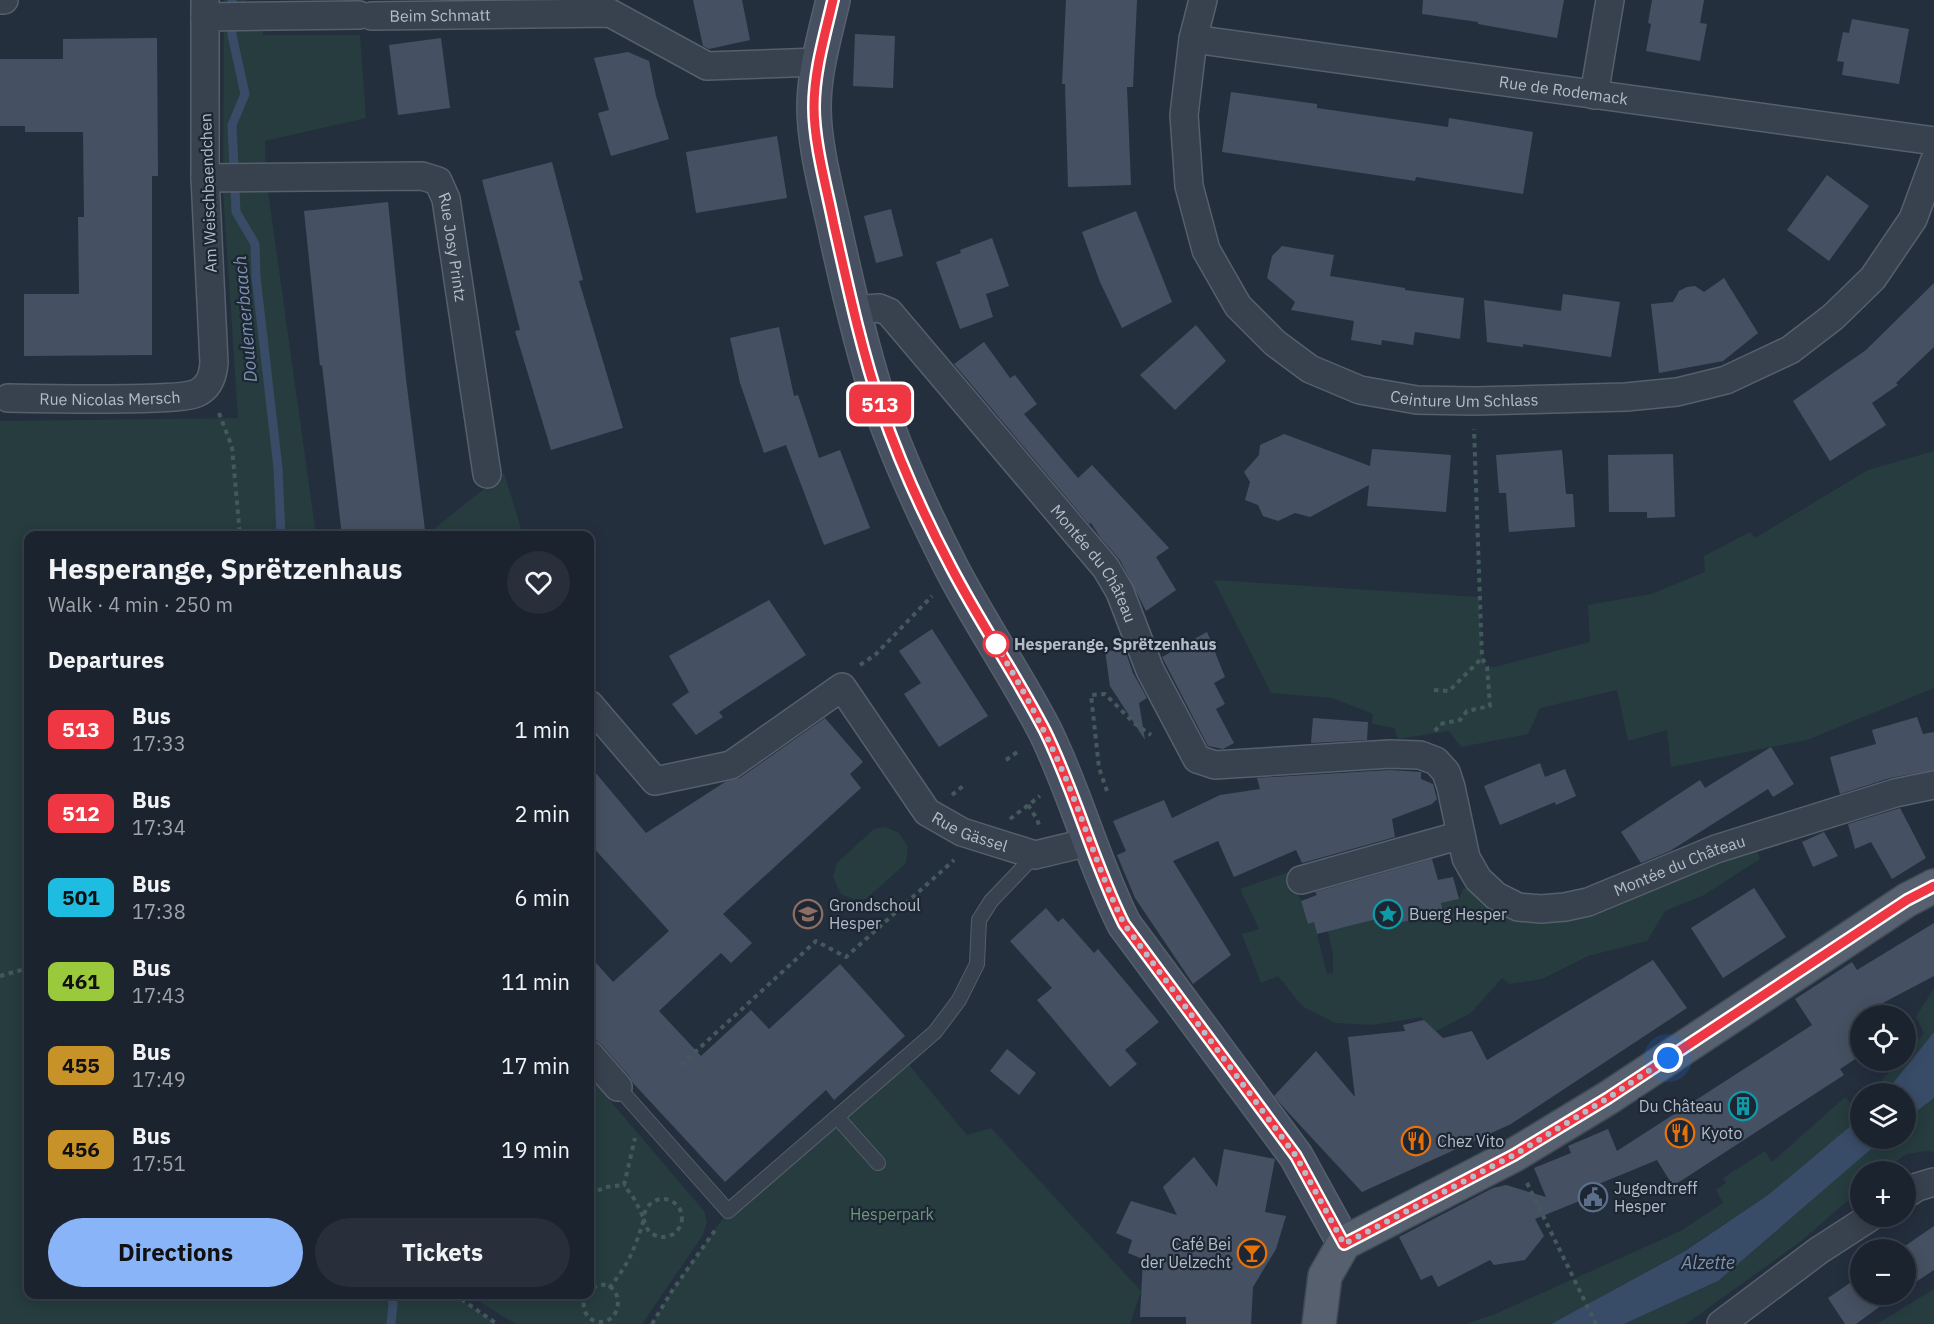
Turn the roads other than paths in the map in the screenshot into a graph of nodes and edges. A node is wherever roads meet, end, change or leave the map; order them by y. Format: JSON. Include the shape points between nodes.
{"nodes":[{"id":1,"x":833,"y":0,"type":"edge"},
{"id":2,"x":1203,"y":0,"type":"edge"},
{"id":3,"x":1611,"y":0,"type":"edge"},
{"id":4,"x":220,"y":13,"type":"edge"},
{"id":5,"x":1193,"y":39,"type":"junction"},
{"id":6,"x":818,"y":63,"type":"junction"},
{"id":7,"x":1594,"y":95,"type":"junction"},
{"id":8,"x":1934,"y":141,"type":"edge"},
{"id":9,"x":1934,"y":162,"type":"edge"},
{"id":10,"x":214,"y":178,"type":"junction"},
{"id":11,"x":853,"y":310,"type":"junction"},
{"id":12,"x":208,"y":385,"type":"joint"},
{"id":13,"x":8,"y":398,"type":"dead end"},
{"id":14,"x":487,"y":474,"type":"dead end"},
{"id":15,"x":594,"y":710,"type":"edge"},
{"id":16,"x":1934,"y":785,"type":"edge"},
{"id":17,"x":1461,"y":835,"type":"junction"},
{"id":18,"x":1089,"y":842,"type":"junction"},
{"id":19,"x":1035,"y":855,"type":"junction"},
{"id":20,"x":1301,"y":880,"type":"dead end"},
{"id":21,"x":1934,"y":886,"type":"edge"},
{"id":22,"x":594,"y":1059,"type":"edge"},
{"id":23,"x":618,"y":1087,"type":"joint"},
{"id":24,"x":837,"y":1117,"type":"junction"},
{"id":25,"x":878,"y":1163,"type":"dead end"},
{"id":26,"x":1934,"y":1182,"type":"edge"},
{"id":27,"x":1916,"y":1188,"type":"edge"},
{"id":28,"x":1855,"y":1227,"type":"edge"},
{"id":29,"x":1344,"y":1244,"type":"junction"},
{"id":30,"x":1319,"y":1324,"type":"edge"},
{"id":31,"x":1721,"y":1324,"type":"edge"}],
"edges":[{"from":1,"to":6,"type":"main road"},
{"from":2,"to":5,"type":"street","name":"Ceinture Um Schlass"},
{"from":3,"to":7,"type":"street"},
{"from":4,"to":6,"type":"street","name":"Beim Schmatt","via":[[610,13],[706,66]]},
{"from":4,"to":10,"type":"street","name":"Am Weischbaendchen"},
{"from":5,"to":7,"type":"street","name":"Rue de Rodemack"},
{"from":5,"to":9,"type":"street","name":"Ceinture Um Schlass","via":[[1184,115],[1189,186],[1206,250],[1238,306],[1275,343],[1310,369],[1360,390],[1406,398],[1474,401],[1626,397],[1677,392],[1726,380],[1790,350],[1873,278],[1913,219]]},
{"from":6,"to":11,"type":"main road","via":[[814,108],[821,164]]},
{"from":7,"to":8,"type":"street","name":"Rue de Rodemack"},
{"from":10,"to":12,"type":"street","name":"Am Weischbaendchen","via":[[214,363]]},
{"from":10,"to":14,"type":"street","name":"Rue Josy Printz","via":[[422,176],[438,181],[446,199]]},
{"from":11,"to":17,"type":"street","name":"Montée du Château","via":[[879,308],[889,312],[1106,568],[1120,592],[1150,670],[1197,759],[1215,765],[1390,754],[1420,756],[1436,761],[1446,772]]},
{"from":11,"to":18,"type":"main road","via":[[902,465],[952,570],[1046,734]]},
{"from":12,"to":13,"type":"street","name":"Rue Nicolas Mersch","via":[[199,393],[186,396]]},
{"from":15,"to":19,"type":"street","name":"Rue Gässel","via":[[655,781],[731,765],[842,687],[927,812],[962,832]]},
{"from":16,"to":17,"type":"street","name":"Montée du Château","via":[[1895,793],[1716,849],[1588,902],[1565,907],[1518,906],[1496,896],[1478,879],[1466,858]]},
{"from":17,"to":20,"type":"street"},
{"from":18,"to":19,"type":"street"},
{"from":18,"to":29,"type":"main road","via":[[1124,924],[1296,1156]]},
{"from":19,"to":24,"type":"lane","via":[[991,901],[979,920],[977,964],[959,1000],[935,1032]]},
{"from":21,"to":29,"type":"main road","via":[[1608,1098],[1533,1143]]},
{"from":22,"to":23,"type":"street"},
{"from":23,"to":24,"type":"lane","via":[[728,1211]]},
{"from":24,"to":25,"type":"lane"},
{"from":26,"to":27,"type":"street"},
{"from":28,"to":31,"type":"street"},
{"from":29,"to":30,"type":"main road","via":[[1324,1276]]}]}
